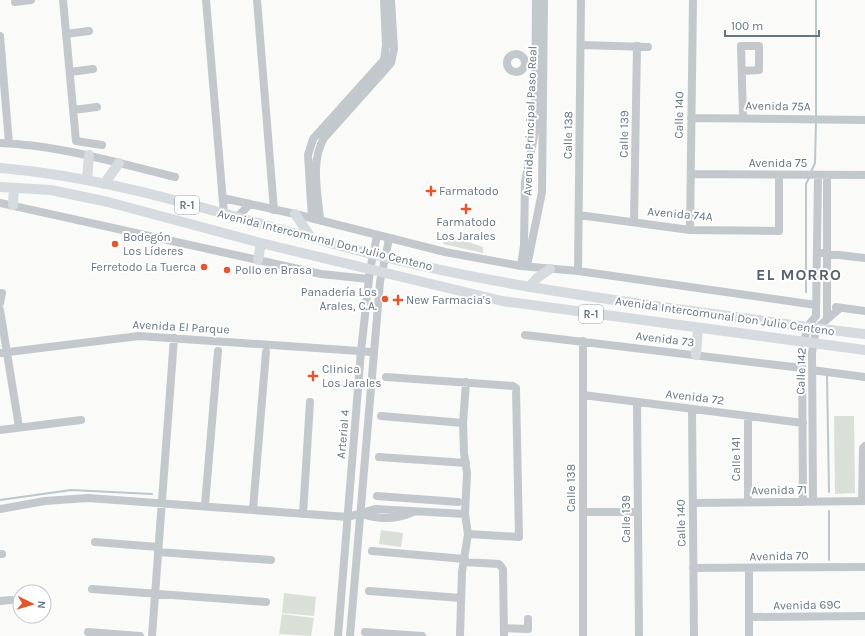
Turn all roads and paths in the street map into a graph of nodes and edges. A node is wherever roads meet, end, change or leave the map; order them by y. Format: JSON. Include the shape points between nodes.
{"nodes":[{"id":1,"x":31,"y":0,"type":"edge"},
{"id":2,"x":63,"y":0,"type":"edge"},
{"id":3,"x":206,"y":0,"type":"edge"},
{"id":4,"x":257,"y":0,"type":"edge"},
{"id":5,"x":384,"y":0,"type":"edge"},
{"id":6,"x":391,"y":0,"type":"edge"},
{"id":7,"x":536,"y":0,"type":"edge"},
{"id":8,"x":544,"y":0,"type":"edge"},
{"id":9,"x":581,"y":0,"type":"edge"},
{"id":10,"x":693,"y":0,"type":"edge"},
{"id":11,"x":15,"y":2,"type":"dead end"},
{"id":12,"x":89,"y":31,"type":"dead end"},
{"id":13,"x":66,"y":34,"type":"junction"},
{"id":14,"x":0,"y":36,"type":"edge"},
{"id":15,"x":581,"y":45,"type":"junction"},
{"id":16,"x":637,"y":46,"type":"junction"},
{"id":17,"x":648,"y":47,"type":"dead end"},
{"id":18,"x":389,"y":58,"type":"junction"},
{"id":19,"x":525,"y":63,"type":"dead end"},
{"id":20,"x":540,"y":66,"type":"junction"},
{"id":21,"x":93,"y":69,"type":"dead end"},
{"id":22,"x":742,"y":71,"type":"dead end"},
{"id":23,"x":70,"y":72,"type":"junction"},
{"id":24,"x":97,"y":107,"type":"dead end"},
{"id":25,"x":73,"y":110,"type":"junction"},
{"id":26,"x":691,"y":118,"type":"junction"},
{"id":27,"x":743,"y":118,"type":"junction"},
{"id":28,"x":865,"y":120,"type":"edge"},
{"id":29,"x":0,"y":143,"type":"edge"},
{"id":30,"x":9,"y":143,"type":"junction"},
{"id":31,"x":102,"y":146,"type":"dead end"},
{"id":32,"x":89,"y":155,"type":"junction"},
{"id":33,"x":529,"y":160,"type":"junction"},
{"id":34,"x":543,"y":162,"type":"junction"},
{"id":35,"x":119,"y":163,"type":"junction"},
{"id":36,"x":0,"y":168,"type":"edge"},
{"id":37,"x":691,"y":174,"type":"junction"},
{"id":38,"x":779,"y":175,"type":"junction"},
{"id":39,"x":813,"y":175,"type":"junction"},
{"id":40,"x":827,"y":175,"type":"junction"},
{"id":41,"x":865,"y":175,"type":"edge"},
{"id":42,"x":175,"y":178,"type":"dead end"},
{"id":43,"x":88,"y":180,"type":"junction"},
{"id":44,"x":104,"y":184,"type":"junction"},
{"id":45,"x":0,"y":187,"type":"edge"},
{"id":46,"x":14,"y":188,"type":"junction"},
{"id":47,"x":223,"y":198,"type":"junction"},
{"id":48,"x":0,"y":203,"type":"edge"},
{"id":49,"x":250,"y":204,"type":"junction"},
{"id":50,"x":13,"y":205,"type":"junction"},
{"id":51,"x":274,"y":210,"type":"junction"},
{"id":52,"x":224,"y":214,"type":"junction"},
{"id":53,"x":295,"y":214,"type":"junction"},
{"id":54,"x":579,"y":216,"type":"junction"},
{"id":55,"x":237,"y":217,"type":"junction"},
{"id":56,"x":312,"y":218,"type":"junction"},
{"id":57,"x":320,"y":220,"type":"junction"},
{"id":58,"x":634,"y":222,"type":"junction"},
{"id":59,"x":690,"y":230,"type":"junction"},
{"id":60,"x":310,"y":236,"type":"junction"},
{"id":61,"x":377,"y":236,"type":"junction"},
{"id":62,"x":388,"y":239,"type":"junction"},
{"id":63,"x":261,"y":243,"type":"junction"},
{"id":64,"x":822,"y":253,"type":"junction"},
{"id":65,"x":372,"y":254,"type":"junction"},
{"id":66,"x":384,"y":257,"type":"junction"},
{"id":67,"x":865,"y":258,"type":"edge"},
{"id":68,"x":258,"y":260,"type":"junction"},
{"id":69,"x":524,"y":266,"type":"junction"},
{"id":70,"x":550,"y":268,"type":"junction"},
{"id":71,"x":578,"y":271,"type":"junction"},
{"id":72,"x":381,"y":273,"type":"junction"},
{"id":73,"x":369,"y":275,"type":"junction"},
{"id":74,"x":528,"y":287,"type":"junction"},
{"id":75,"x":2,"y":293,"type":"dead end"},
{"id":76,"x":0,"y":303,"type":"edge"},
{"id":77,"x":816,"y":305,"type":"junction"},
{"id":78,"x":828,"y":306,"type":"junction"},
{"id":79,"x":840,"y":308,"type":"junction"},
{"id":80,"x":0,"y":310,"type":"edge"},
{"id":81,"x":865,"y":311,"type":"edge"},
{"id":82,"x":827,"y":318,"type":"junction"},
{"id":83,"x":698,"y":328,"type":"junction"},
{"id":84,"x":811,"y":328,"type":"junction"},
{"id":85,"x":865,"y":334,"type":"edge"},
{"id":86,"x":525,"y":335,"type":"dead end"},
{"id":87,"x":174,"y":338,"type":"junction"},
{"id":88,"x":583,"y":341,"type":"junction"},
{"id":89,"x":809,"y":344,"type":"junction"},
{"id":90,"x":865,"y":350,"type":"edge"},
{"id":91,"x":218,"y":351,"type":"dead end"},
{"id":92,"x":362,"y":351,"type":"junction"},
{"id":93,"x":266,"y":352,"type":"dead end"},
{"id":94,"x":374,"y":352,"type":"junction"},
{"id":95,"x":3,"y":353,"type":"edge"},
{"id":96,"x":696,"y":355,"type":"junction"},
{"id":97,"x":802,"y":368,"type":"junction"},
{"id":98,"x":812,"y":370,"type":"junction"},
{"id":99,"x":386,"y":377,"type":"dead end"},
{"id":100,"x":865,"y":377,"type":"edge"},
{"id":101,"x":466,"y":382,"type":"junction"},
{"id":102,"x":583,"y":395,"type":"junction"},
{"id":103,"x":310,"y":402,"type":"dead end"},
{"id":104,"x":637,"y":402,"type":"junction"},
{"id":105,"x":692,"y":409,"type":"junction"},
{"id":106,"x":381,"y":416,"type":"dead end"},
{"id":107,"x":748,"y":416,"type":"junction"},
{"id":108,"x":81,"y":420,"type":"dead end"},
{"id":109,"x":463,"y":423,"type":"junction"},
{"id":110,"x":804,"y":423,"type":"junction"},
{"id":111,"x":19,"y":427,"type":"junction"},
{"id":112,"x":0,"y":430,"type":"edge"},
{"id":113,"x":865,"y":446,"type":"edge"},
{"id":114,"x":378,"y":457,"type":"dead end"},
{"id":115,"x":466,"y":464,"type":"junction"},
{"id":116,"x":377,"y":496,"type":"dead end"},
{"id":117,"x":433,"y":500,"type":"junction"},
{"id":118,"x":813,"y":501,"type":"junction"},
{"id":119,"x":864,"y":501,"type":"edge"},
{"id":120,"x":162,"y":502,"type":"junction"},
{"id":121,"x":458,"y":502,"type":"dead end"},
{"id":122,"x":748,"y":502,"type":"junction"},
{"id":123,"x":803,"y":502,"type":"junction"},
{"id":124,"x":693,"y":503,"type":"junction"},
{"id":125,"x":205,"y":506,"type":"junction"},
{"id":126,"x":0,"y":509,"type":"edge"},
{"id":127,"x":253,"y":509,"type":"junction"},
{"id":128,"x":432,"y":512,"type":"junction"},
{"id":129,"x":583,"y":512,"type":"junction"},
{"id":130,"x":638,"y":512,"type":"junction"},
{"id":131,"x":360,"y":513,"type":"junction"},
{"id":132,"x":303,"y":514,"type":"junction"},
{"id":133,"x":465,"y":514,"type":"junction"},
{"id":134,"x":348,"y":517,"type":"junction"},
{"id":135,"x":468,"y":534,"type":"junction"},
{"id":136,"x":95,"y":542,"type":"dead end"},
{"id":137,"x":158,"y":550,"type":"junction"},
{"id":138,"x":372,"y":551,"type":"dead end"},
{"id":139,"x":271,"y":560,"type":"dead end"},
{"id":140,"x":465,"y":560,"type":"junction"},
{"id":141,"x":865,"y":566,"type":"edge"},
{"id":142,"x":693,"y":568,"type":"junction"},
{"id":143,"x":749,"y":568,"type":"junction"},
{"id":144,"x":92,"y":589,"type":"dead end"},
{"id":145,"x":369,"y":591,"type":"dead end"},
{"id":146,"x":155,"y":593,"type":"junction"},
{"id":147,"x":461,"y":598,"type":"junction"},
{"id":148,"x":11,"y":600,"type":"dead end"},
{"id":149,"x":0,"y":601,"type":"edge"},
{"id":150,"x":266,"y":602,"type":"dead end"},
{"id":151,"x":865,"y":616,"type":"edge"},
{"id":152,"x":749,"y":617,"type":"junction"},
{"id":153,"x":528,"y":620,"type":"dead end"},
{"id":154,"x":88,"y":632,"type":"dead end"},
{"id":155,"x":366,"y":632,"type":"dead end"},
{"id":156,"x":504,"y":632,"type":"edge"},
{"id":157,"x":140,"y":636,"type":"edge"},
{"id":158,"x":152,"y":636,"type":"edge"},
{"id":159,"x":338,"y":636,"type":"edge"},
{"id":160,"x":350,"y":636,"type":"edge"},
{"id":161,"x":422,"y":636,"type":"edge"},
{"id":162,"x":460,"y":636,"type":"edge"},
{"id":163,"x":583,"y":636,"type":"edge"},
{"id":164,"x":639,"y":636,"type":"edge"},
{"id":165,"x":694,"y":636,"type":"edge"},
{"id":166,"x":750,"y":636,"type":"edge"}],
"edges":[{"from":1,"to":11,"type":"street"},
{"from":2,"to":13,"type":"street"},
{"from":3,"to":47,"type":"street"},
{"from":4,"to":51,"type":"street"},
{"from":5,"to":18,"type":"street"},
{"from":6,"to":18,"type":"street","via":[[394,49]]},
{"from":7,"to":20,"type":"street","name":"Avenida Principal Paso Real"},
{"from":8,"to":20,"type":"street","name":"Avenida Principal Paso Real"},
{"from":9,"to":15,"type":"street","name":"Calle 138"},
{"from":10,"to":26,"type":"street","name":"Calle 140"},
{"from":12,"to":13,"type":"street"},
{"from":13,"to":23,"type":"street"},
{"from":14,"to":30,"type":"street"},
{"from":15,"to":16,"type":"street"},
{"from":15,"to":54,"type":"street","name":"Calle 138"},
{"from":16,"to":17,"type":"street"},
{"from":16,"to":58,"type":"street","name":"Calle 139"},
{"from":18,"to":56,"type":"street","via":[[313,139],[309,147]]},
{"from":18,"to":57,"type":"street","via":[[391,63],[319,146],[316,162]]},
{"from":19,"to":20,"type":"street"},
{"from":20,"to":33,"type":"street","name":"Avenida Principal Paso Real","via":[[535,131]]},
{"from":20,"to":34,"type":"street","name":"Avenida Principal Paso Real"},
{"from":21,"to":23,"type":"street"},
{"from":22,"to":27,"type":"street"},
{"from":23,"to":25,"type":"street"},
{"from":24,"to":25,"type":"street"},
{"from":25,"to":31,"type":"street","via":[[76,140]]},
{"from":26,"to":27,"type":"street","name":"Avenida 75A"},
{"from":26,"to":37,"type":"street","name":"Calle 140"},
{"from":27,"to":28,"type":"street","name":"Avenida 75A"},
{"from":29,"to":30,"type":"street"},
{"from":30,"to":32,"type":"street"},
{"from":32,"to":35,"type":"street"},
{"from":32,"to":43,"type":"main road"},
{"from":33,"to":34,"type":"street"},
{"from":33,"to":69,"type":"street","name":"Avenida Principal Paso Real","via":[[525,182]]},
{"from":34,"to":69,"type":"street","name":"Avenida Principal Paso Real","via":[[542,192]]},
{"from":35,"to":42,"type":"street"},
{"from":35,"to":44,"type":"main road"},
{"from":36,"to":43,"type":"main road","name":"Avenida Intercomunal Don Julio Centeno","number":"R-1"},
{"from":37,"to":38,"type":"street","name":"Avenida 75"},
{"from":37,"to":59,"type":"street","name":"Calle 140"},
{"from":38,"to":39,"type":"street","name":"Avenida 75"},
{"from":38,"to":59,"type":"street","name":"Avenida 74A","via":[[779,231]]},
{"from":39,"to":40,"type":"street","name":"Avenida 75"},
{"from":39,"to":64,"type":"street","name":"Calle 142"},
{"from":40,"to":41,"type":"street","name":"Avenida 75"},
{"from":40,"to":64,"type":"street","name":"Calle 142"},
{"from":43,"to":44,"type":"main road","name":"Avenida Intercomunal Don Julio Centeno","number":"R-1"},
{"from":44,"to":52,"type":"main road","name":"Avenida Intercomunal Don Julio Centeno","number":"R-1"},
{"from":45,"to":46,"type":"main road","name":"Avenida Intercomunal Don Julio Centeno","number":"R-1"},
{"from":46,"to":50,"type":"main road"},
{"from":46,"to":63,"type":"main road","name":"Avenida Intercomunal Don Julio Centeno","number":"R-1","via":[[51,190],[108,202]]},
{"from":47,"to":49,"type":"street","name":"Avenida Intercomunal Don Julio Centeno"},
{"from":47,"to":52,"type":"street"},
{"from":48,"to":50,"type":"street","name":"Avenida Intercomunal Don Julio Centeno"},
{"from":49,"to":51,"type":"street","name":"Avenida Intercomunal Don Julio Centeno"},
{"from":49,"to":55,"type":"street"},
{"from":50,"to":68,"type":"street","name":"Avenida Intercomunal Don Julio Centeno"},
{"from":51,"to":53,"type":"street","name":"Avenida Intercomunal Don Julio Centeno"},
{"from":52,"to":55,"type":"main road","name":"Avenida Intercomunal Don Julio Centeno","number":"R-1"},
{"from":53,"to":56,"type":"street","name":"Avenida Intercomunal Don Julio Centeno"},
{"from":53,"to":60,"type":"main road"},
{"from":54,"to":58,"type":"street","name":"Avenida 74A"},
{"from":54,"to":71,"type":"street","name":"Calle 138"},
{"from":55,"to":60,"type":"main road","name":"Avenida Intercomunal Don Julio Centeno","number":"R-1"},
{"from":56,"to":57,"type":"street","name":"Avenida Intercomunal Don Julio Centeno"},
{"from":57,"to":61,"type":"street","name":"Avenida Intercomunal Don Julio Centeno"},
{"from":58,"to":59,"type":"street","name":"Avenida 74A"},
{"from":60,"to":65,"type":"main road","name":"Avenida Intercomunal Don Julio Centeno","number":"R-1"},
{"from":61,"to":62,"type":"street","name":"Avenida Intercomunal Don Julio Centeno"},
{"from":61,"to":65,"type":"street","name":"Arterial 4"},
{"from":62,"to":66,"type":"street","name":"Arterial 4"},
{"from":62,"to":69,"type":"street","name":"Avenida Intercomunal Don Julio Centeno"},
{"from":63,"to":68,"type":"main road"},
{"from":63,"to":73,"type":"main road","name":"Avenida Intercomunal Don Julio Centeno","number":"R-1"},
{"from":64,"to":67,"type":"street"},
{"from":64,"to":77,"type":"street","name":"Calle 142"},
{"from":64,"to":78,"type":"street","name":"Calle 142"},
{"from":65,"to":66,"type":"main road","name":"Avenida Intercomunal Don Julio Centeno","number":"R-1"},
{"from":65,"to":73,"type":"street","name":"Arterial 4"},
{"from":66,"to":72,"type":"street","name":"Arterial 4"},
{"from":66,"to":74,"type":"main road","name":"Avenida Intercomunal Don Julio Centeno","number":"R-1"},
{"from":68,"to":73,"type":"street","name":"Avenida Intercomunal Don Julio Centeno","via":[[321,274]]},
{"from":69,"to":70,"type":"street","name":"Avenida Intercomunal Don Julio Centeno"},
{"from":70,"to":71,"type":"street","name":"Avenida Intercomunal Don Julio Centeno"},
{"from":70,"to":74,"type":"main road"},
{"from":71,"to":77,"type":"street","name":"Avenida Intercomunal Don Julio Centeno"},
{"from":72,"to":73,"type":"main road","name":"Avenida Intercomunal Don Julio Centeno","number":"R-1"},
{"from":72,"to":83,"type":"main road","name":"Avenida Intercomunal Don Julio Centeno","number":"R-1","via":[[502,301]]},
{"from":72,"to":94,"type":"street","name":"Arterial 4"},
{"from":73,"to":92,"type":"street","name":"Arterial 4"},
{"from":74,"to":84,"type":"main road","name":"Avenida Intercomunal Don Julio Centeno","number":"R-1"},
{"from":75,"to":76,"type":"street"},
{"from":77,"to":84,"type":"street","name":"Calle 142","via":[[816,316]]},
{"from":78,"to":79,"type":"street","name":"Avenida Intercomunal Don Julio Centeno"},
{"from":78,"to":82,"type":"street","name":"Calle 142"},
{"from":79,"to":81,"type":"street","name":"Avenida Intercomunal Don Julio Centeno"},
{"from":79,"to":82,"type":"street"},
{"from":80,"to":95,"type":"street"},
{"from":82,"to":84,"type":"street"},
{"from":83,"to":89,"type":"main road","name":"Avenida Intercomunal Don Julio Centeno","number":"R-1"},
{"from":83,"to":96,"type":"main road"},
{"from":84,"to":85,"type":"main road","name":"Avenida Intercomunal Don Julio Centeno","number":"R-1"},
{"from":84,"to":89,"type":"street","name":"Calle 142"},
{"from":86,"to":88,"type":"street","name":"Avenida 73"},
{"from":87,"to":92,"type":"street","name":"Avenida El Parque"},
{"from":87,"to":95,"type":"street","name":"Avenida El Parque","via":[[114,338]]},
{"from":87,"to":120,"type":"street"},
{"from":88,"to":96,"type":"street","name":"Avenida 73"},
{"from":88,"to":102,"type":"street","name":"Calle 138"},
{"from":89,"to":90,"type":"main road","name":"Avenida Intercomunal Don Julio Centeno","number":"R-1"},
{"from":89,"to":97,"type":"street","name":"Calle 142"},
{"from":89,"to":98,"type":"street","name":"Calle 142"},
{"from":91,"to":125,"type":"street"},
{"from":92,"to":94,"type":"street","name":"Avenida El Parque"},
{"from":92,"to":134,"type":"street","name":"Arterial 4"},
{"from":93,"to":127,"type":"street"},
{"from":94,"to":131,"type":"street","name":"Arterial 4"},
{"from":95,"to":111,"type":"street"},
{"from":96,"to":97,"type":"street","name":"Avenida 73"},
{"from":97,"to":110,"type":"street","name":"Calle 142"},
{"from":98,"to":100,"type":"street"},
{"from":98,"to":118,"type":"street","name":"Calle 142"},
{"from":99,"to":101,"type":"street"},
{"from":101,"to":109,"type":"street"},
{"from":101,"to":135,"type":"street","via":[[516,388],[519,536],[518,538]]},
{"from":102,"to":104,"type":"street","name":"Avenida 72"},
{"from":102,"to":129,"type":"street","name":"Calle 138"},
{"from":103,"to":132,"type":"street"},
{"from":104,"to":105,"type":"street","name":"Avenida 72"},
{"from":104,"to":130,"type":"street","name":"Calle 139"},
{"from":105,"to":107,"type":"street","name":"Avenida 72"},
{"from":105,"to":124,"type":"street","name":"Calle 140"},
{"from":106,"to":109,"type":"street"},
{"from":107,"to":110,"type":"street","name":"Avenida 72"},
{"from":107,"to":122,"type":"street","name":"Calle 141"},
{"from":108,"to":111,"type":"street"},
{"from":109,"to":115,"type":"street"},
{"from":110,"to":123,"type":"street","name":"Calle 142"},
{"from":111,"to":112,"type":"street"},
{"from":113,"to":119,"type":"street"},
{"from":114,"to":115,"type":"street"},
{"from":115,"to":133,"type":"street"},
{"from":116,"to":117,"type":"street"},
{"from":117,"to":121,"type":"street"},
{"from":117,"to":128,"type":"street"},
{"from":118,"to":119,"type":"street","name":"Avenida 71"},
{"from":118,"to":123,"type":"street","name":"Avenida 71"},
{"from":120,"to":125,"type":"street"},
{"from":120,"to":126,"type":"street","via":[[88,498]]},
{"from":120,"to":137,"type":"street"},
{"from":122,"to":123,"type":"street","name":"Avenida 71"},
{"from":122,"to":124,"type":"street","name":"Avenida 71"},
{"from":124,"to":142,"type":"street","name":"Calle 140"},
{"from":125,"to":127,"type":"street"},
{"from":127,"to":132,"type":"street"},
{"from":128,"to":131,"type":"street","via":[[416,511],[394,518],[374,519]]},
{"from":128,"to":133,"type":"street"},
{"from":129,"to":130,"type":"street"},
{"from":129,"to":163,"type":"street","name":"Calle 138"},
{"from":130,"to":164,"type":"street","name":"Calle 139"},
{"from":131,"to":134,"type":"street"},
{"from":131,"to":160,"type":"street","name":"Arterial 4"},
{"from":132,"to":134,"type":"street"},
{"from":133,"to":135,"type":"street"},
{"from":134,"to":159,"type":"street","name":"Arterial 4"},
{"from":135,"to":140,"type":"street"},
{"from":136,"to":137,"type":"street"},
{"from":137,"to":139,"type":"street"},
{"from":137,"to":146,"type":"street"},
{"from":138,"to":140,"type":"street"},
{"from":140,"to":147,"type":"street"},
{"from":140,"to":156,"type":"street","via":[[499,564],[503,569]]},
{"from":141,"to":143,"type":"street","name":"Avenida 70"},
{"from":142,"to":143,"type":"street","name":"Avenida 70"},
{"from":142,"to":165,"type":"street","name":"Calle 140"},
{"from":143,"to":152,"type":"street"},
{"from":144,"to":146,"type":"street"},
{"from":145,"to":147,"type":"street"},
{"from":146,"to":150,"type":"street"},
{"from":146,"to":158,"type":"street"},
{"from":147,"to":162,"type":"street"},
{"from":148,"to":149,"type":"street"},
{"from":151,"to":152,"type":"street","name":"Avenida 69C"},
{"from":152,"to":166,"type":"street"},
{"from":153,"to":156,"type":"street","via":[[528,629]]},
{"from":154,"to":157,"type":"street"},
{"from":155,"to":161,"type":"street"}]}
